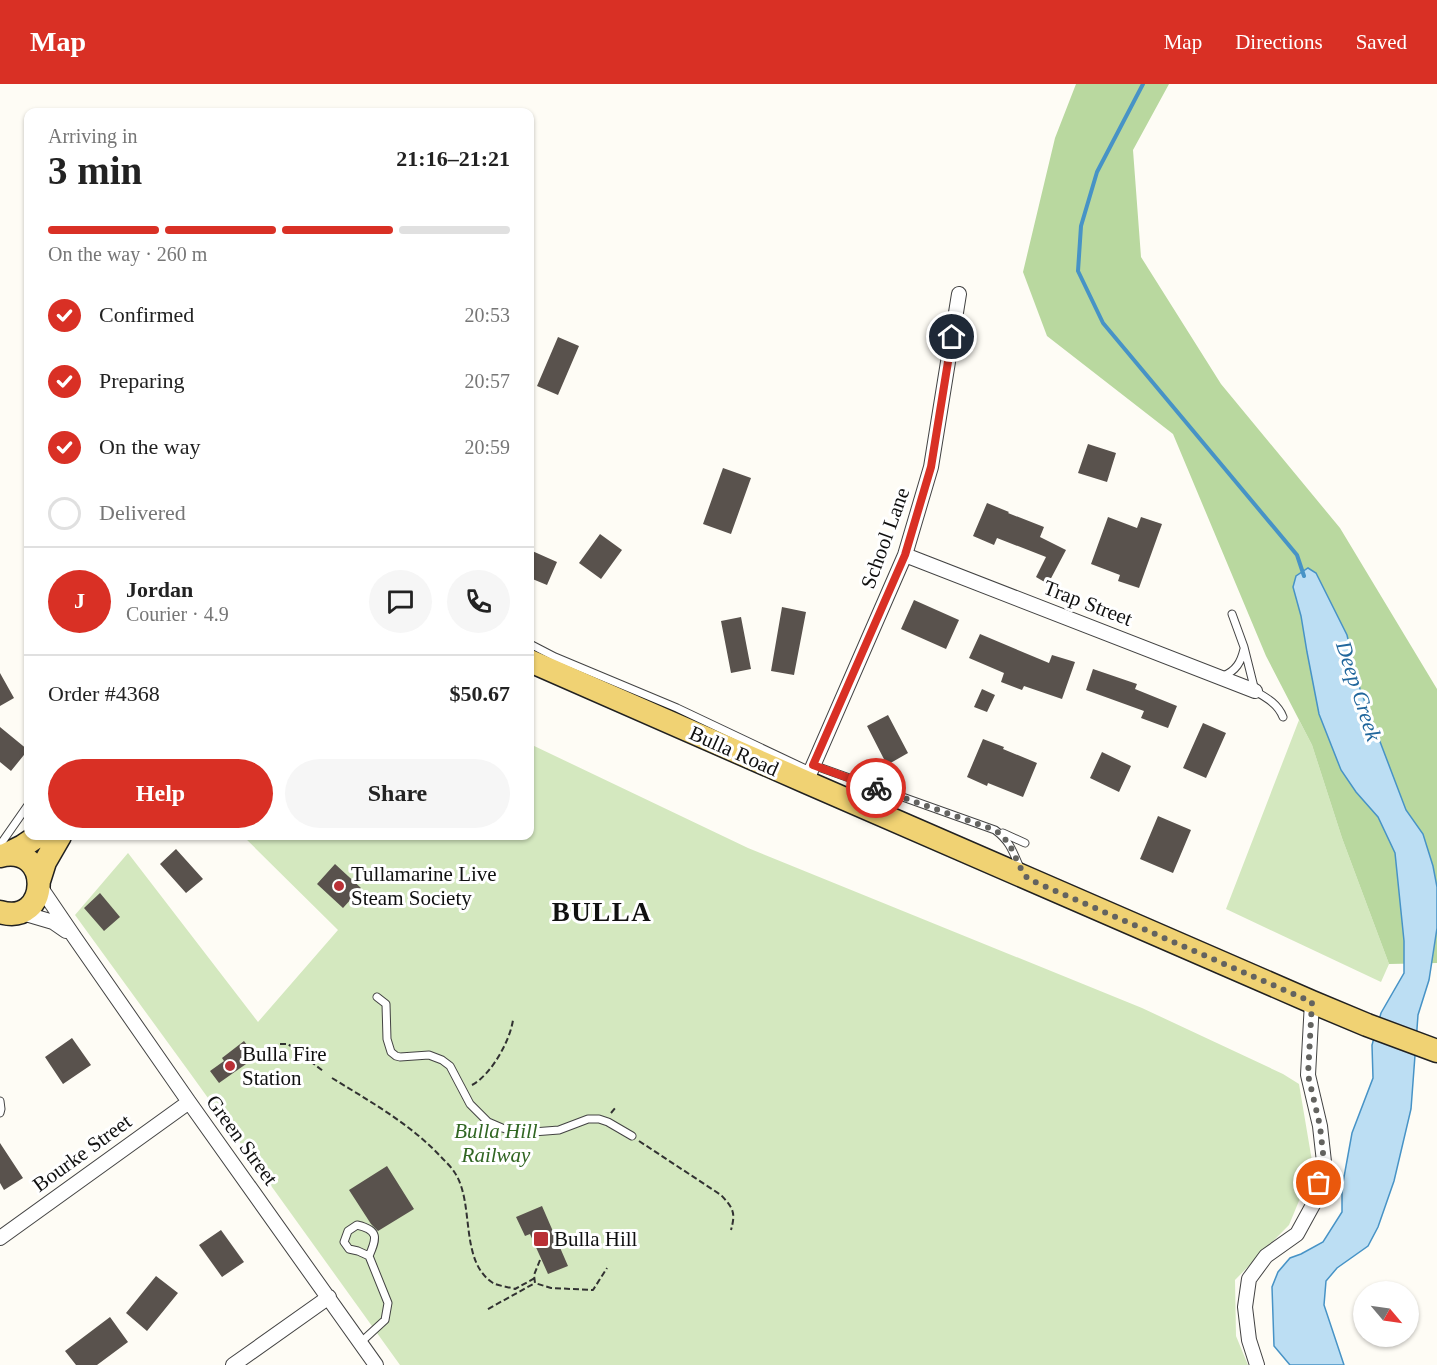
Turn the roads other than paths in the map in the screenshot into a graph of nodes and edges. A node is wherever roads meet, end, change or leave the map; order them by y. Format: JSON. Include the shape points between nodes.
{"nodes":[{"id":1,"x":959,"y":294,"type":"dead end"},
{"id":2,"x":905,"y":555,"type":"junction"},
{"id":3,"x":1232,"y":614,"type":"dead end"},
{"id":4,"x":534,"y":646,"type":"edge"},
{"id":5,"x":1244,"y":647,"type":"junction"},
{"id":6,"x":534,"y":663,"type":"edge"},
{"id":7,"x":1221,"y":677,"type":"junction"},
{"id":8,"x":1255,"y":691,"type":"junction"},
{"id":9,"x":1283,"y":717,"type":"dead end"},
{"id":10,"x":810,"y":773,"type":"junction"},
{"id":11,"x":24,"y":812,"type":"edge"},
{"id":12,"x":995,"y":830,"type":"junction"},
{"id":13,"x":32,"y":840,"type":"edge"},
{"id":14,"x":58,"y":840,"type":"edge"},
{"id":15,"x":1025,"y":843,"type":"dead end"},
{"id":16,"x":2,"y":852,"type":"edge"},
{"id":17,"x":1028,"y":879,"type":"junction"},
{"id":18,"x":39,"y":883,"type":"junction"},
{"id":19,"x":8,"y":915,"type":"edge"},
{"id":20,"x":75,"y":938,"type":"junction"},
{"id":21,"x":377,"y":996,"type":"dead end"},
{"id":22,"x":1312,"y":1002,"type":"junction"},
{"id":23,"x":1437,"y":1051,"type":"edge"},
{"id":24,"x":0,"y":1101,"type":"edge"},
{"id":25,"x":189,"y":1102,"type":"junction"},
{"id":26,"x":0,"y":1113,"type":"edge"},
{"id":27,"x":632,"y":1136,"type":"road end"},
{"id":28,"x":0,"y":1239,"type":"edge"},
{"id":29,"x":369,"y":1256,"type":"junction"},
{"id":30,"x":329,"y":1297,"type":"junction"},
{"id":31,"x":360,"y":1342,"type":"junction"},
{"id":32,"x":233,"y":1365,"type":"edge"},
{"id":33,"x":376,"y":1365,"type":"edge"},
{"id":34,"x":1257,"y":1365,"type":"edge"}],
"edges":[{"from":1,"to":2,"type":"street","name":"School Lane","via":[[931,467]]},
{"from":2,"to":7,"type":"street","name":"Trap Street"},
{"from":2,"to":10,"type":"street","name":"School Lane"},
{"from":3,"to":5,"type":"lane"},
{"from":4,"to":10,"type":"lane","name":"Bulla Road","via":[[676,708]]},
{"from":5,"to":7,"type":"lane","via":[[1238,666]]},
{"from":5,"to":8,"type":"lane"},
{"from":6,"to":10,"type":"main road","name":"Bulla Road"},
{"from":7,"to":8,"type":"street","name":"Trap Street"},
{"from":8,"to":9,"type":"lane","via":[[1275,704]]},
{"from":10,"to":12,"type":"lane"},
{"from":10,"to":17,"type":"main road","name":"Bulla Road"},
{"from":11,"to":16,"type":"lane"},
{"from":12,"to":15,"type":"lane"},
{"from":12,"to":17,"type":"lane","via":[[1010,845]]},
{"from":13,"to":16,"type":"main road"},
{"from":14,"to":18,"type":"main road"},
{"from":16,"to":18,"type":"main road","via":[[25,858],[37,872]]},
{"from":17,"to":22,"type":"main road","name":"Bulla Road"},
{"from":18,"to":19,"type":"main road","via":[[32,904]]},
{"from":18,"to":20,"type":"street","name":"Green Street"},
{"from":19,"to":20,"type":"street","name":"Green Street","via":[[53,922]]},
{"from":20,"to":25,"type":"street","name":"Green Street"},
{"from":21,"to":27,"type":"lane","via":[[386,1004],[391,1052],[400,1057],[429,1054],[442,1060],[450,1066],[470,1104],[488,1122],[516,1133],[559,1130],[599,1119]]},
{"from":22,"to":23,"type":"main road","name":"Bulla Road"},
{"from":22,"to":34,"type":"street","via":[[1308,1075],[1324,1162],[1314,1203],[1297,1234],[1266,1256],[1249,1279],[1245,1307]]},
{"from":24,"to":26,"type":"lane"},
{"from":25,"to":28,"type":"street","name":"Bourke Street"},
{"from":25,"to":30,"type":"street","name":"Green Street"},
{"from":29,"to":29,"type":"lane","via":[[349,1249],[344,1242],[348,1231],[357,1226],[373,1233],[375,1241]]},
{"from":29,"to":31,"type":"lane","via":[[388,1303],[385,1320]]},
{"from":30,"to":31,"type":"street","name":"Green Street"},
{"from":30,"to":32,"type":"street"},
{"from":31,"to":33,"type":"street","name":"Green Street"}]}
